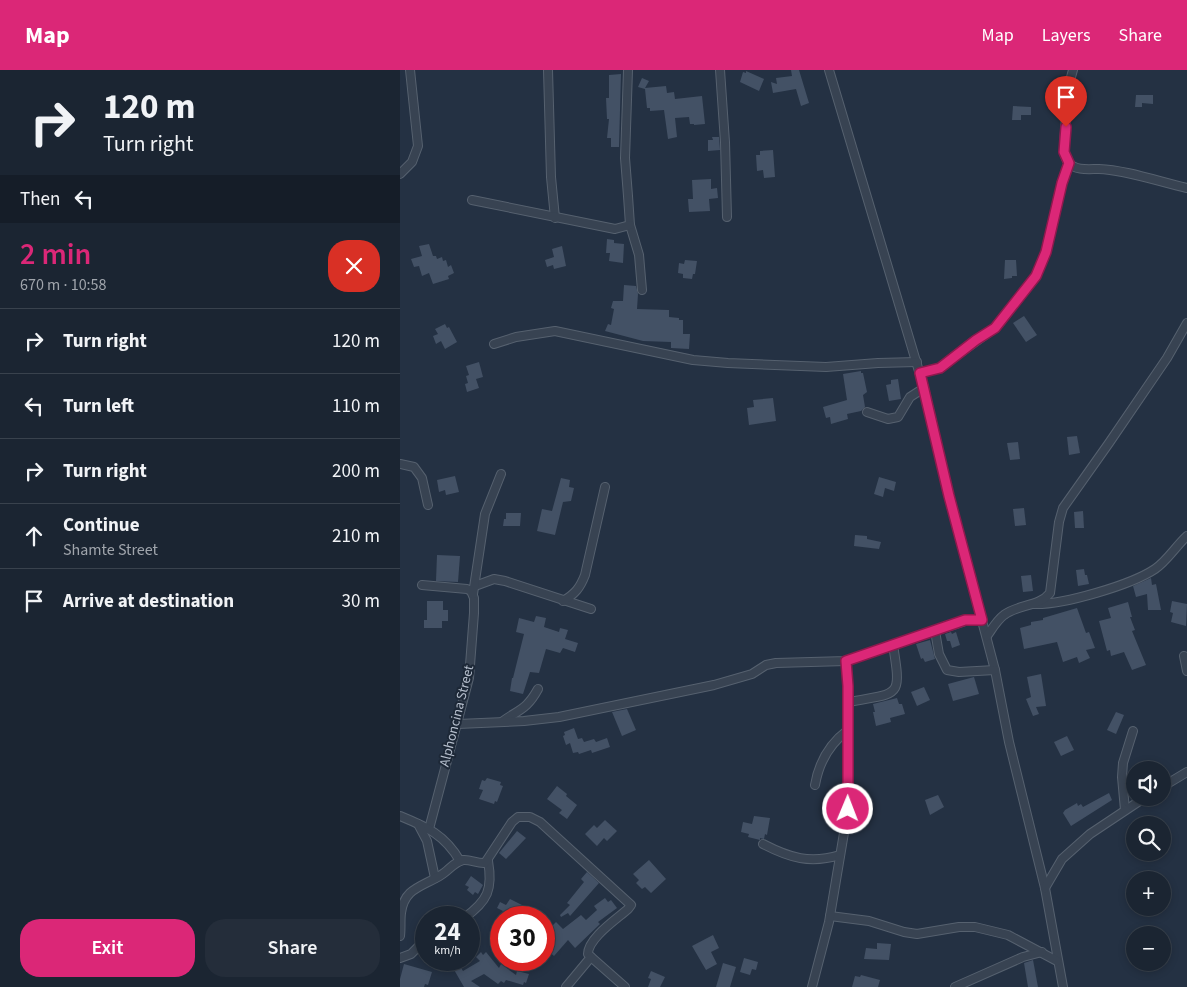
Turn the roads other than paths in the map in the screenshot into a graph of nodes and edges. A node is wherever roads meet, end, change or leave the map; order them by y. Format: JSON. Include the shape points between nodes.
{"nodes":[{"id":1,"x":410,"y":70,"type":"edge"},
{"id":2,"x":548,"y":70,"type":"edge"},
{"id":3,"x":628,"y":70,"type":"edge"},
{"id":4,"x":720,"y":70,"type":"edge"},
{"id":5,"x":829,"y":70,"type":"edge"},
{"id":6,"x":1072,"y":70,"type":"edge"},
{"id":7,"x":1069,"y":163,"type":"junction"},
{"id":8,"x":400,"y":174,"type":"edge"},
{"id":9,"x":1187,"y":188,"type":"edge"},
{"id":10,"x":472,"y":200,"type":"dead end"},
{"id":11,"x":727,"y":217,"type":"dead end"},
{"id":12,"x":555,"y":218,"type":"junction"},
{"id":13,"x":630,"y":225,"type":"junction"},
{"id":14,"x":642,"y":290,"type":"dead end"},
{"id":15,"x":1187,"y":323,"type":"edge"},
{"id":16,"x":494,"y":344,"type":"dead end"},
{"id":17,"x":917,"y":362,"type":"junction"},
{"id":18,"x":920,"y":373,"type":"junction"},
{"id":19,"x":924,"y":388,"type":"junction"},
{"id":20,"x":867,"y":412,"type":"dead end"},
{"id":21,"x":400,"y":464,"type":"edge"},
{"id":22,"x":501,"y":474,"type":"dead end"},
{"id":23,"x":604,"y":486,"type":"dead end"},
{"id":24,"x":428,"y":505,"type":"dead end"},
{"id":25,"x":1187,"y":536,"type":"edge"},
{"id":26,"x":422,"y":584,"type":"dead end"},
{"id":27,"x":474,"y":590,"type":"junction"},
{"id":28,"x":564,"y":601,"type":"junction"},
{"id":29,"x":1032,"y":604,"type":"junction"},
{"id":30,"x":590,"y":609,"type":"dead end"},
{"id":31,"x":982,"y":620,"type":"junction"},
{"id":32,"x":935,"y":631,"type":"junction"},
{"id":33,"x":987,"y":636,"type":"junction"},
{"id":34,"x":893,"y":645,"type":"junction"},
{"id":35,"x":1184,"y":656,"type":"dead end"},
{"id":36,"x":846,"y":661,"type":"junction"},
{"id":37,"x":995,"y":670,"type":"junction"},
{"id":38,"x":1187,"y":671,"type":"edge"},
{"id":39,"x":538,"y":689,"type":"dead end"},
{"id":40,"x":849,"y":702,"type":"junction"},
{"id":41,"x":501,"y":722,"type":"junction"},
{"id":42,"x":458,"y":724,"type":"junction"},
{"id":43,"x":848,"y":730,"type":"junction"},
{"id":44,"x":1133,"y":731,"type":"dead end"},
{"id":45,"x":1187,"y":772,"type":"edge"},
{"id":46,"x":1171,"y":782,"type":"edge"},
{"id":47,"x":815,"y":785,"type":"dead end"},
{"id":48,"x":1131,"y":806,"type":"edge"},
{"id":49,"x":1125,"y":810,"type":"junction"},
{"id":50,"x":400,"y":816,"type":"edge"},
{"id":51,"x":417,"y":823,"type":"junction"},
{"id":52,"x":429,"y":829,"type":"junction"},
{"id":53,"x":762,"y":844,"type":"dead end"},
{"id":54,"x":840,"y":856,"type":"junction"},
{"id":55,"x":488,"y":860,"type":"junction"},
{"id":56,"x":460,"y":861,"type":"junction"},
{"id":57,"x":435,"y":878,"type":"junction"},
{"id":58,"x":1045,"y":888,"type":"junction"},
{"id":59,"x":478,"y":906,"type":"edge"},
{"id":60,"x":830,"y":916,"type":"junction"},
{"id":61,"x":400,"y":936,"type":"edge"},
{"id":62,"x":415,"y":950,"type":"edge"},
{"id":63,"x":1042,"y":952,"type":"junction"},
{"id":64,"x":591,"y":957,"type":"junction"},
{"id":65,"x":400,"y":958,"type":"edge"},
{"id":66,"x":1057,"y":961,"type":"junction"},
{"id":67,"x":566,"y":987,"type":"edge"},
{"id":68,"x":626,"y":987,"type":"edge"},
{"id":69,"x":812,"y":987,"type":"edge"},
{"id":70,"x":955,"y":987,"type":"edge"},
{"id":71,"x":1063,"y":987,"type":"edge"}],
"edges":[{"from":1,"to":8,"type":"street","via":[[418,146],[412,162]]},
{"from":2,"to":12,"type":"street"},
{"from":3,"to":13,"type":"street","via":[[625,158]]},
{"from":4,"to":11,"type":"street"},
{"from":5,"to":17,"type":"street"},
{"from":6,"to":7,"type":"street","via":[[1064,144]]},
{"from":7,"to":9,"type":"street","via":[[1083,169],[1114,171]]},
{"from":7,"to":18,"type":"street","via":[[1046,252],[1036,276],[995,328],[940,368]]},
{"from":10,"to":12,"type":"street"},
{"from":12,"to":13,"type":"street","via":[[614,229]]},
{"from":13,"to":14,"type":"street","via":[[639,255]]},
{"from":15,"to":29,"type":"street","via":[[1167,358],[1063,508],[1051,591],[1046,598]]},
{"from":16,"to":17,"type":"street","via":[[555,331],[693,360],[826,367]]},
{"from":17,"to":18,"type":"street"},
{"from":18,"to":19,"type":"street"},
{"from":19,"to":20,"type":"street","via":[[910,397],[898,417],[888,419]]},
{"from":19,"to":31,"type":"street"},
{"from":21,"to":24,"type":"street","via":[[414,467],[419,474]]},
{"from":22,"to":27,"type":"street","name":"Alphoncina Street","via":[[485,514]]},
{"from":23,"to":28,"type":"street","via":[[585,576],[581,586]]},
{"from":25,"to":29,"type":"street","via":[[1156,568],[1143,575],[1069,600]]},
{"from":26,"to":27,"type":"street"},
{"from":27,"to":28,"type":"street","via":[[494,579]]},
{"from":27,"to":42,"type":"street","name":"Alphoncina Street","via":[[470,670]]},
{"from":28,"to":30,"type":"street"},
{"from":29,"to":33,"type":"street","via":[[1004,615]]},
{"from":31,"to":32,"type":"street","via":[[965,620]]},
{"from":31,"to":33,"type":"street"},
{"from":32,"to":34,"type":"street"},
{"from":32,"to":37,"type":"street","via":[[939,654],[947,670]]},
{"from":33,"to":37,"type":"street"},
{"from":34,"to":36,"type":"street"},
{"from":34,"to":40,"type":"street","via":[[898,680],[894,691]]},
{"from":35,"to":38,"type":"street"},
{"from":36,"to":40,"type":"street"},
{"from":36,"to":41,"type":"street","via":[[776,663],[714,685],[559,717]]},
{"from":37,"to":58,"type":"street"},
{"from":39,"to":41,"type":"street","via":[[525,708]]},
{"from":40,"to":43,"type":"street"},
{"from":41,"to":42,"type":"street"},
{"from":42,"to":52,"type":"street","name":"Alphoncina Street"},
{"from":43,"to":47,"type":"street","via":[[822,761]]},
{"from":43,"to":54,"type":"street","via":[[848,809]]},
{"from":44,"to":49,"type":"street","via":[[1123,763]]},
{"from":45,"to":46,"type":"street"},
{"from":48,"to":49,"type":"street"},
{"from":49,"to":58,"type":"street","via":[[1090,834],[1062,859]]},
{"from":50,"to":51,"type":"street"},
{"from":51,"to":52,"type":"street"},
{"from":51,"to":57,"type":"street","via":[[426,841]]},
{"from":52,"to":56,"type":"street","via":[[445,840]]},
{"from":53,"to":54,"type":"street","via":[[801,859],[824,860]]},
{"from":54,"to":60,"type":"street"},
{"from":55,"to":56,"type":"street","via":[[482,864]]},
{"from":55,"to":59,"type":"street","via":[[490,879],[484,901]]},
{"from":55,"to":64,"type":"street","via":[[512,822],[518,817],[530,816],[629,902],[630,907],[591,944],[588,954]]},
{"from":56,"to":57,"type":"street"},
{"from":57,"to":61,"type":"street","via":[[406,896]]},
{"from":58,"to":66,"type":"street"},
{"from":60,"to":63,"type":"street","via":[[869,921],[917,934],[975,927],[1008,935]]},
{"from":60,"to":69,"type":"street"},
{"from":62,"to":65,"type":"street"},
{"from":63,"to":66,"type":"street"},
{"from":63,"to":70,"type":"street"},
{"from":64,"to":67,"type":"street"},
{"from":64,"to":68,"type":"street"},
{"from":66,"to":71,"type":"street"}]}
